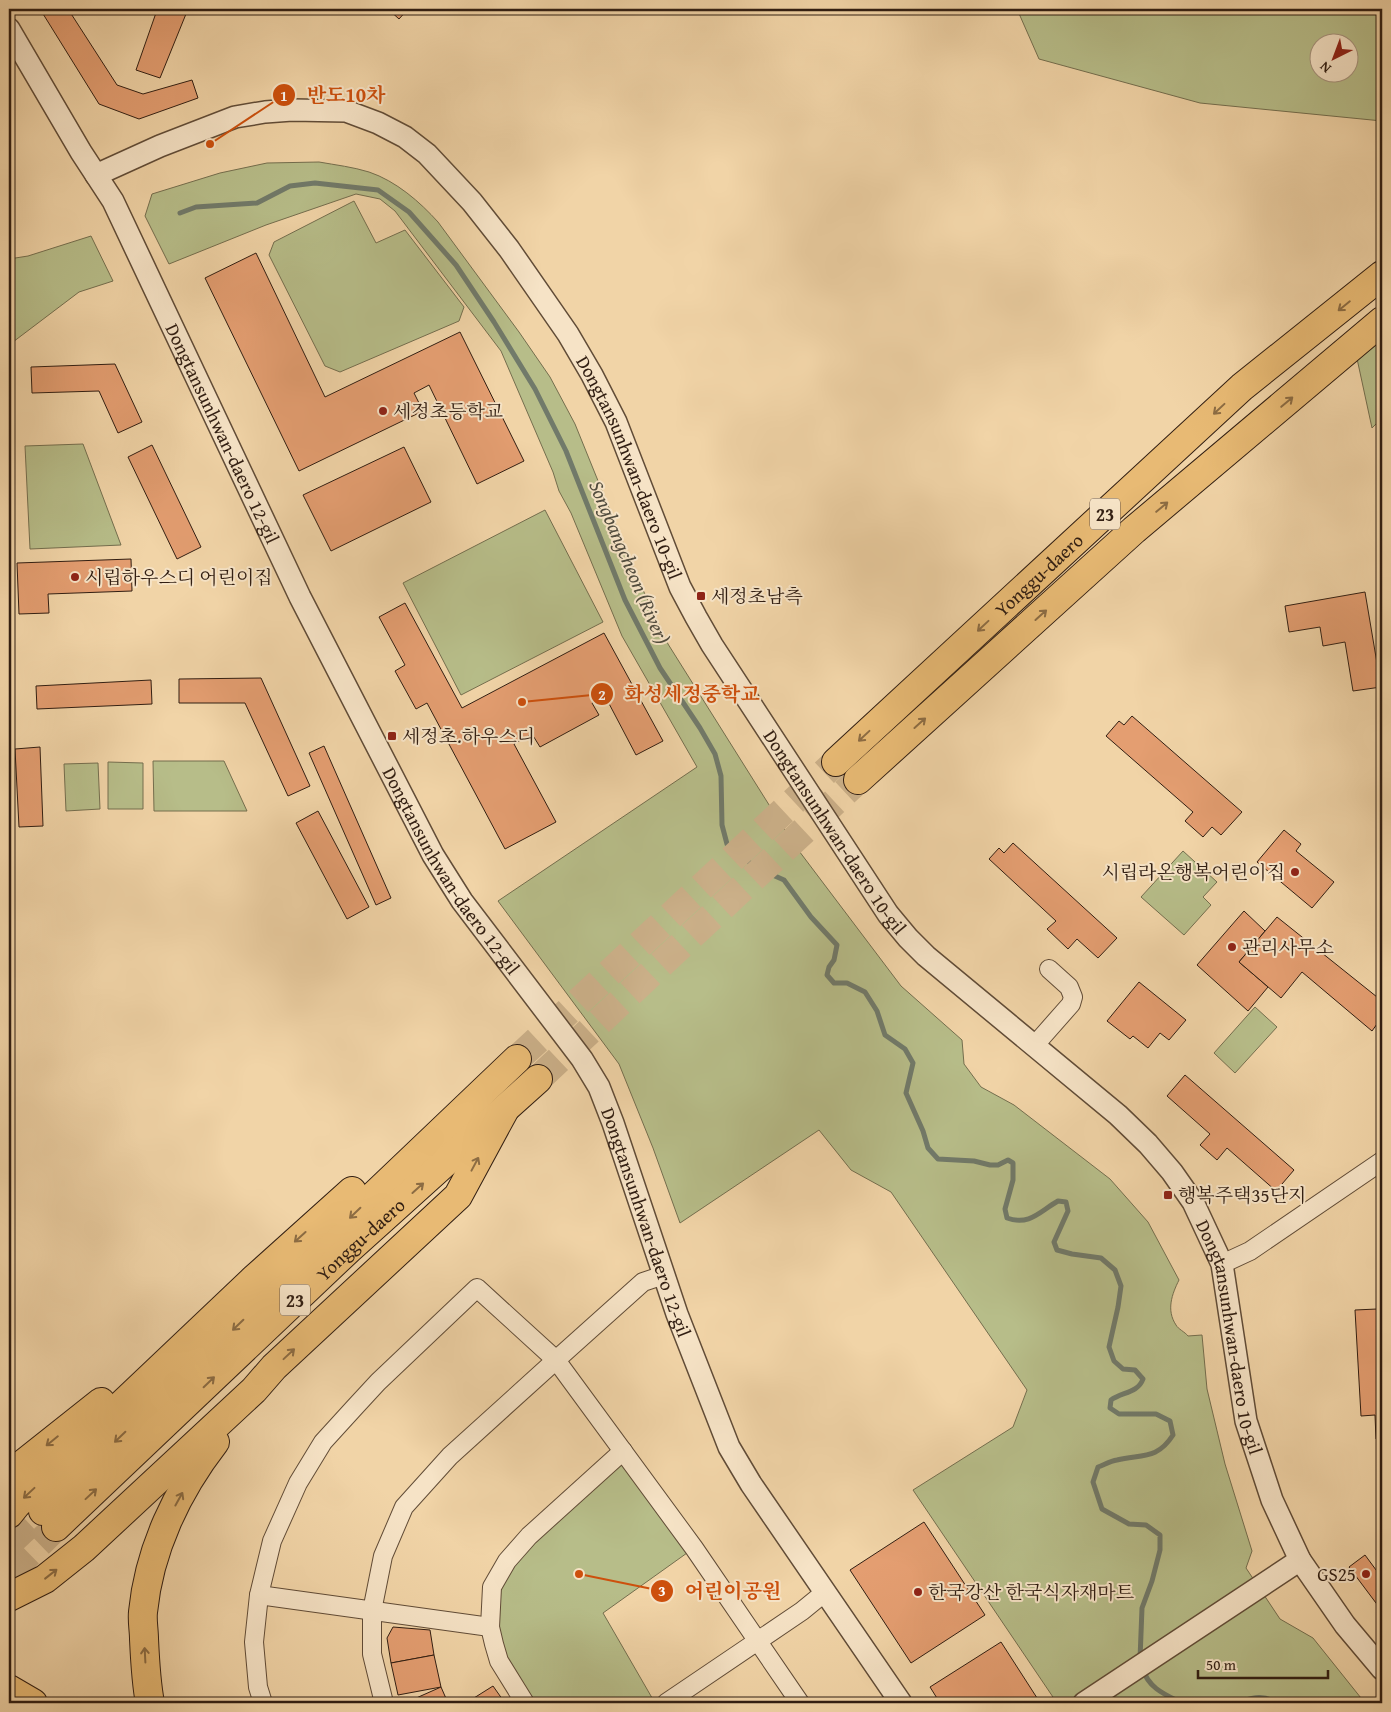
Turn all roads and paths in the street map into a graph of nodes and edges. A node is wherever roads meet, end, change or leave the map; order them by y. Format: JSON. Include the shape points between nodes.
{"nodes":[{"id":1,"x":9,"y":29,"type":"edge"},
{"id":2,"x":96,"y":174,"type":"junction"},
{"id":3,"x":1382,"y":275,"type":"edge"},
{"id":4,"x":1382,"y":321,"type":"edge"},
{"id":5,"x":836,"y":762,"type":"tunnel mouth"},
{"id":6,"x":858,"y":780,"type":"tunnel mouth"},
{"id":7,"x":1049,"y":969,"type":"dead end"},
{"id":8,"x":1034,"y":1046,"type":"junction"},
{"id":9,"x":517,"y":1059,"type":"tunnel mouth"},
{"id":10,"x":538,"y":1079,"type":"tunnel mouth"},
{"id":11,"x":488,"y":1087,"type":"junction"},
{"id":12,"x":504,"y":1111,"type":"junction"},
{"id":13,"x":1382,"y":1160,"type":"edge"},
{"id":14,"x":1222,"y":1264,"type":"junction"},
{"id":15,"x":664,"y":1275,"type":"junction"},
{"id":16,"x":254,"y":1279,"type":"junction"},
{"id":17,"x":556,"y":1360,"type":"junction"},
{"id":18,"x":254,"y":1390,"type":"junction"},
{"id":19,"x":623,"y":1451,"type":"junction"},
{"id":20,"x":9,"y":1475,"type":"edge"},
{"id":21,"x":9,"y":1514,"type":"edge"},
{"id":22,"x":1300,"y":1560,"type":"junction"},
{"id":23,"x":824,"y":1593,"type":"junction"},
{"id":24,"x":259,"y":1595,"type":"junction"},
{"id":25,"x":9,"y":1597,"type":"edge"},
{"id":26,"x":372,"y":1611,"type":"junction"},
{"id":27,"x":490,"y":1627,"type":"junction"},
{"id":28,"x":758,"y":1641,"type":"junction"},
{"id":29,"x":1382,"y":1669,"type":"edge"},
{"id":30,"x":9,"y":1689,"type":"edge"},
{"id":31,"x":33,"y":1703,"type":"edge"},
{"id":32,"x":150,"y":1703,"type":"edge"},
{"id":33,"x":263,"y":1703,"type":"edge"},
{"id":34,"x":384,"y":1703,"type":"edge"},
{"id":35,"x":525,"y":1703,"type":"edge"},
{"id":36,"x":666,"y":1703,"type":"edge"},
{"id":37,"x":800,"y":1703,"type":"edge"},
{"id":38,"x":901,"y":1703,"type":"edge"},
{"id":39,"x":1084,"y":1703,"type":"edge"}],
"edges":[{"from":1,"to":2,"type":"street","name":"Dongtansunhwan-daero 12-gil"},
{"from":2,"to":8,"type":"street","name":"Dongtansunhwan-daero 10-gil","via":[[235,117],[292,110],[346,111],[392,130],[428,154],[478,210],[568,334],[616,422],[669,561],[696,617],[888,914],[926,956]]},
{"from":2,"to":15,"type":"street","name":"Dongtansunhwan-daero 12-gil","via":[[113,201],[300,596],[433,855],[462,901],[582,1059],[599,1087]]},
{"from":3,"to":5,"type":"highway","name":"Yonggu-daero","number":"23","one_way":true,"via":[[1242,387]]},
{"from":6,"to":4,"type":"highway","name":"Yonggu-daero","number":"23","one_way":true,"via":[[1134,530]]},
{"from":7,"to":8,"type":"street","via":[[1070,988],[1073,998]]},
{"from":8,"to":14,"type":"street","name":"Dongtansunhwan-daero 10-gil","via":[[1118,1116],[1154,1151],[1193,1202]]},
{"from":9,"to":11,"type":"highway","name":"Yonggu-daero","number":"23"},
{"from":10,"to":12,"type":"highway","name":"Yonggu-daero","number":"23"},
{"from":11,"to":12,"type":"highway","name":"Yonggu-daero","number":"23","one_way":true,"via":[[49,1519]]},
{"from":11,"to":16,"type":"highway","one_way":true,"via":[[421,1129]]},
{"from":18,"to":12,"type":"highway","one_way":true,"via":[[274,1367],[458,1196]]},
{"from":13,"to":14,"type":"street","via":[[1250,1251]]},
{"from":14,"to":22,"type":"street","name":"Dongtansunhwan-daero 10-gil","via":[[1246,1421],[1272,1500]]},
{"from":15,"to":17,"type":"street","via":[[644,1282]]},
{"from":15,"to":23,"type":"street","name":"Dongtansunhwan-daero 12-gil","via":[[729,1447]]},
{"from":16,"to":20,"type":"highway","one_way":true},
{"from":16,"to":21,"type":"highway","one_way":true},
{"from":17,"to":19,"type":"street"},
{"from":17,"to":24,"type":"street","via":[[478,1288],[378,1382],[323,1442],[298,1483],[272,1541]]},
{"from":17,"to":26,"type":"street","via":[[450,1456],[404,1507],[383,1556]]},
{"from":25,"to":18,"type":"highway","one_way":true,"via":[[45,1579],[84,1548]]},
{"from":32,"to":18,"type":"highway","one_way":true,"via":[[143,1613],[153,1558],[171,1513],[199,1463]]},
{"from":19,"to":27,"type":"street","via":[[529,1536],[507,1561],[492,1587]]},
{"from":19,"to":28,"type":"street"},
{"from":22,"to":29,"type":"street","name":"Dongtansunhwan-daero 10-gil","via":[[1345,1626]]},
{"from":22,"to":39,"type":"street"},
{"from":23,"to":28,"type":"street"},
{"from":23,"to":38,"type":"street","name":"Dongtansunhwan-daero 12-gil"},
{"from":24,"to":26,"type":"street"},
{"from":24,"to":33,"type":"street","via":[[254,1642],[258,1688]]},
{"from":26,"to":27,"type":"street"},
{"from":26,"to":34,"type":"street","via":[[372,1654]]},
{"from":27,"to":35,"type":"street","via":[[499,1660]]},
{"from":28,"to":36,"type":"street"},
{"from":28,"to":37,"type":"street"},
{"from":30,"to":31,"type":"highway"}]}
